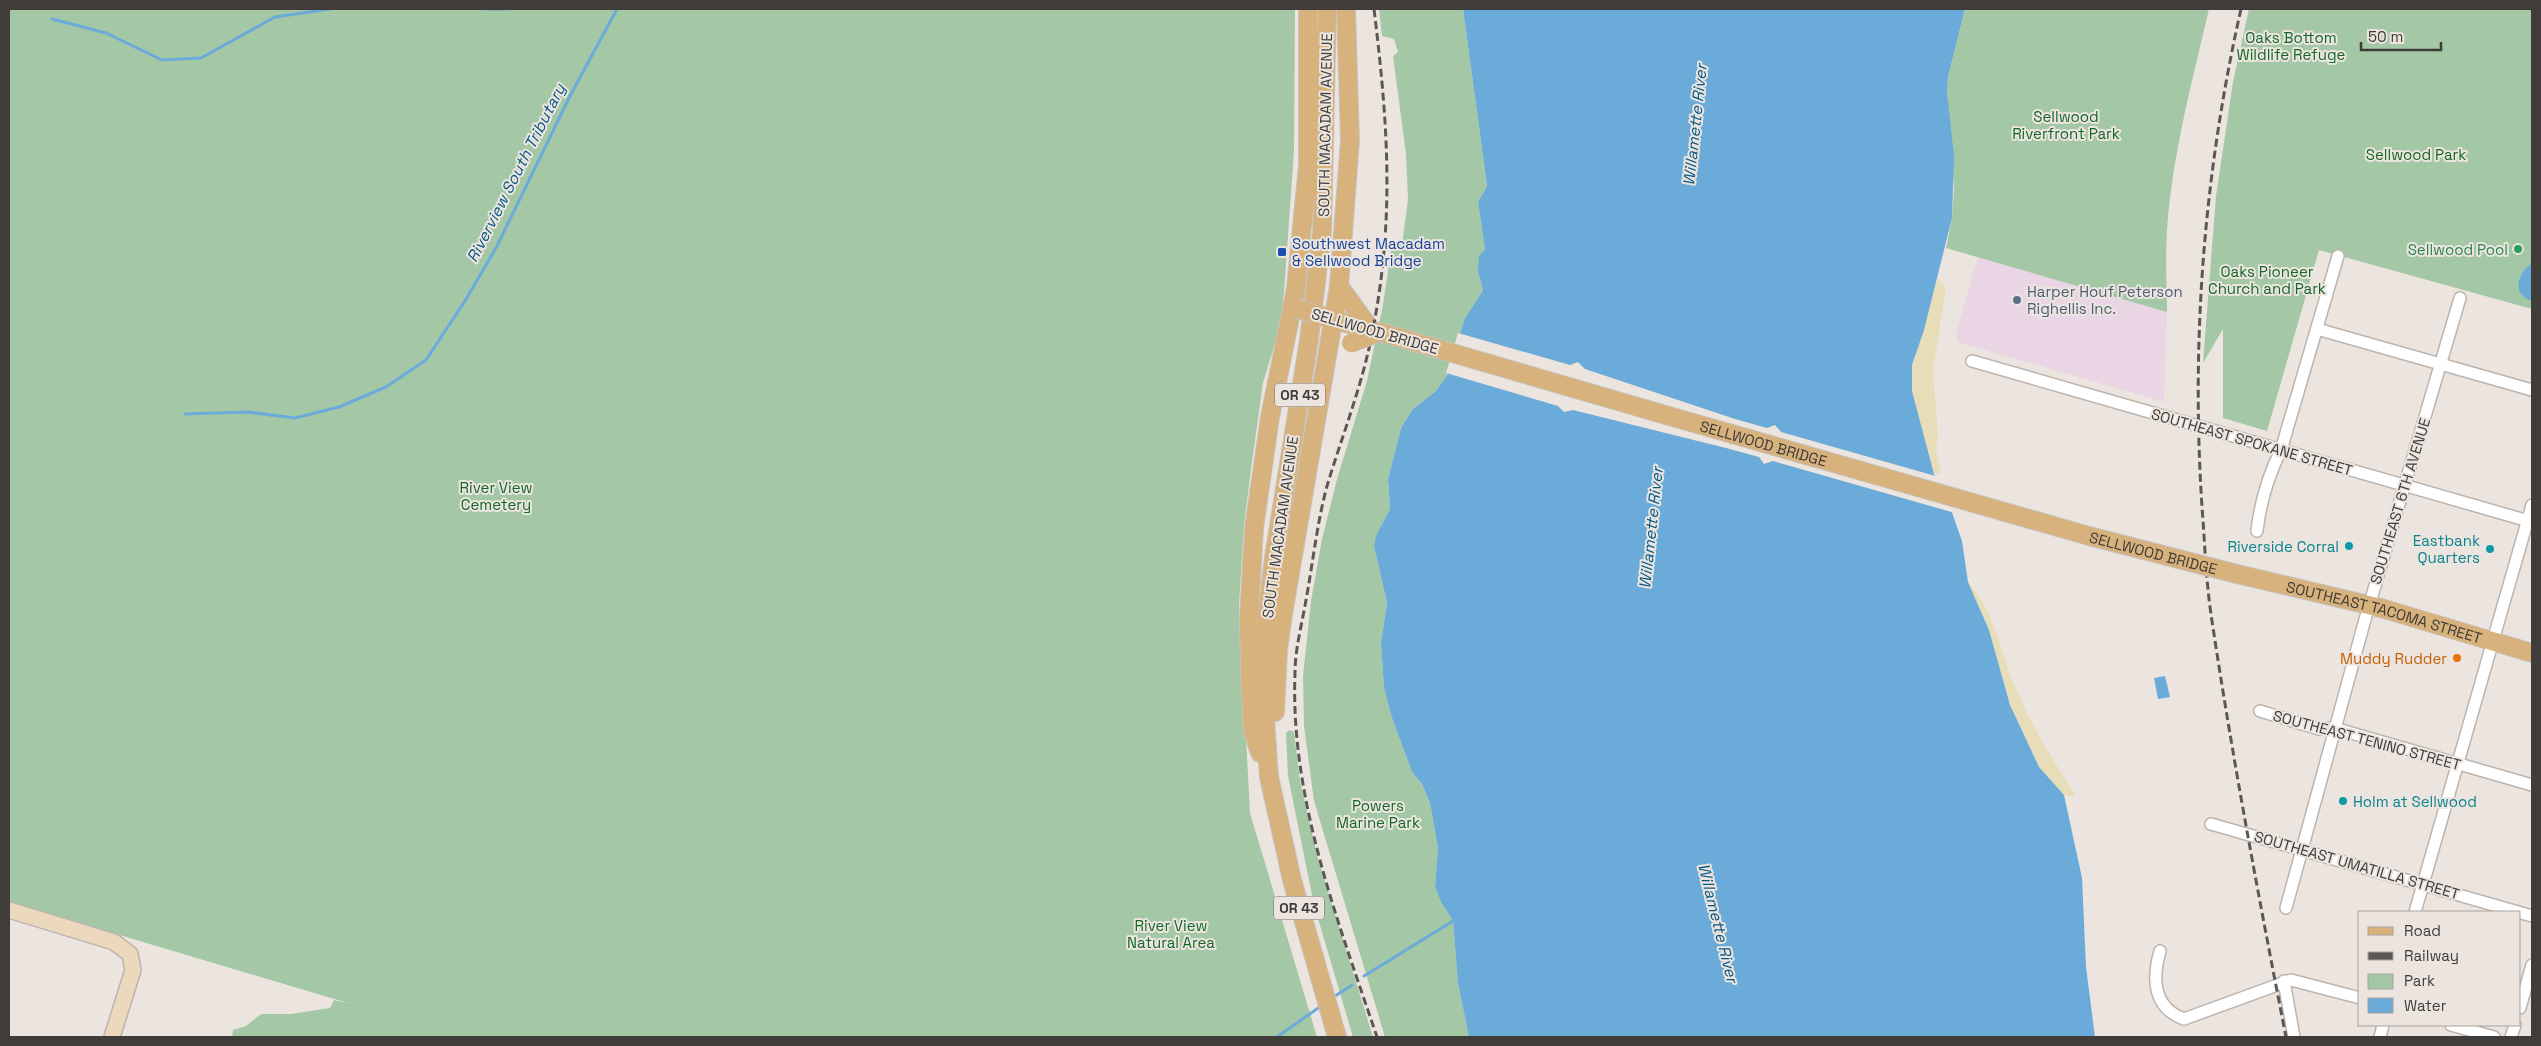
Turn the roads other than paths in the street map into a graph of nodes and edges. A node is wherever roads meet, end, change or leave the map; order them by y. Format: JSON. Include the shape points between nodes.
{"nodes":[{"id":1,"x":1308,"y":9,"type":"edge"},
{"id":2,"x":1327,"y":9,"type":"edge"},
{"id":3,"x":1346,"y":9,"type":"edge"},
{"id":4,"x":2338,"y":256,"type":"dead end"},
{"id":5,"x":1339,"y":286,"type":"junction"},
{"id":6,"x":2460,"y":298,"type":"dead end"},
{"id":7,"x":1295,"y":308,"type":"junction"},
{"id":8,"x":1332,"y":319,"type":"junction"},
{"id":9,"x":2316,"y":329,"type":"junction"},
{"id":10,"x":1375,"y":331,"type":"junction"},
{"id":11,"x":1972,"y":361,"type":"dead end"},
{"id":12,"x":2441,"y":365,"type":"junction"},
{"id":13,"x":1327,"y":367,"type":"junction"},
{"id":14,"x":2532,"y":390,"type":"edge"},
{"id":15,"x":2281,"y":450,"type":"junction"},
{"id":16,"x":2405,"y":486,"type":"junction"},
{"id":17,"x":2532,"y":505,"type":"edge"},
{"id":18,"x":2530,"y":522,"type":"edge"},
{"id":19,"x":2257,"y":531,"type":"dead end"},
{"id":20,"x":2237,"y":574,"type":"joint"},
{"id":21,"x":2369,"y":605,"type":"junction"},
{"id":22,"x":2494,"y":642,"type":"junction"},
{"id":23,"x":2532,"y":653,"type":"edge"},
{"id":24,"x":2260,"y":711,"type":"dead end"},
{"id":25,"x":2334,"y":728,"type":"junction"},
{"id":26,"x":2458,"y":764,"type":"junction"},
{"id":27,"x":1269,"y":777,"type":"junction"},
{"id":28,"x":2532,"y":785,"type":"edge"},
{"id":29,"x":2211,"y":824,"type":"dead end"},
{"id":30,"x":2302,"y":850,"type":"junction"},
{"id":31,"x":2423,"y":884,"type":"junction"},
{"id":32,"x":2286,"y":908,"type":"dead end"},
{"id":33,"x":9,"y":910,"type":"edge"},
{"id":34,"x":2415,"y":911,"type":"edge"},
{"id":35,"x":2515,"y":911,"type":"edge"},
{"id":36,"x":2160,"y":951,"type":"dead end"},
{"id":37,"x":2532,"y":965,"type":"edge"},
{"id":38,"x":2284,"y":981,"type":"junction"},
{"id":39,"x":2358,"y":997,"type":"edge"},
{"id":40,"x":2521,"y":1004,"type":"edge"},
{"id":41,"x":2455,"y":1026,"type":"edge"},
{"id":42,"x":112,"y":1037,"type":"edge"},
{"id":43,"x":1337,"y":1037,"type":"edge"},
{"id":44,"x":2294,"y":1037,"type":"edge"},
{"id":45,"x":2494,"y":1037,"type":"edge"}],
"edges":[{"from":1,"to":7,"type":"main road","via":[[1308,165]]},
{"from":2,"to":27,"type":"main road","name":"SOUTH MACADAM AVENUE","number":"OR 43","via":[[1322,232],[1265,636],[1264,704]]},
{"from":3,"to":5,"type":"main road","via":[[1350,131]]},
{"from":4,"to":9,"type":"street"},
{"from":5,"to":8,"type":"main road"},
{"from":5,"to":10,"type":"main road"},
{"from":6,"to":12,"type":"street","name":"SOUTHEAST 6TH AVENUE"},
{"from":7,"to":8,"type":"main road","name":"SELLWOOD BRIDGE","bridge":true},
{"from":7,"to":27,"type":"main road","via":[[1270,417],[1254,528],[1249,617],[1253,731]]},
{"from":8,"to":10,"type":"main road","name":"SELLWOOD BRIDGE"},
{"from":8,"to":13,"type":"main road"},
{"from":9,"to":12,"type":"street"},
{"from":9,"to":15,"type":"street"},
{"from":10,"to":13,"type":"main road","bridge":true,"via":[[1340,349]]},
{"from":10,"to":20,"type":"main road","name":"SELLWOOD BRIDGE","bridge":true,"via":[[2089,536]]},
{"from":11,"to":15,"type":"street","name":"SOUTHEAST SPOKANE STREET"},
{"from":12,"to":14,"type":"street"},
{"from":12,"to":16,"type":"street","name":"SOUTHEAST 6TH AVENUE"},
{"from":13,"to":27,"type":"main road","via":[[1278,650]]},
{"from":15,"to":16,"type":"street","name":"SOUTHEAST SPOKANE STREET"},
{"from":15,"to":19,"type":"street"},
{"from":16,"to":18,"type":"street","name":"SOUTHEAST SPOKANE STREET"},
{"from":16,"to":21,"type":"street","name":"SOUTHEAST 6TH AVENUE"},
{"from":17,"to":18,"type":"street"},
{"from":18,"to":22,"type":"street"},
{"from":20,"to":21,"type":"main road","name":"SOUTHEAST TACOMA STREET"},
{"from":21,"to":22,"type":"main road","name":"SOUTHEAST TACOMA STREET"},
{"from":21,"to":25,"type":"street","name":"SOUTHEAST 6TH AVENUE"},
{"from":22,"to":23,"type":"main road","name":"SOUTHEAST TACOMA STREET"},
{"from":22,"to":26,"type":"street"},
{"from":24,"to":25,"type":"street","name":"SOUTHEAST TENINO STREET","via":[[2319,729]]},
{"from":25,"to":26,"type":"street","name":"SOUTHEAST TENINO STREET"},
{"from":25,"to":30,"type":"street","name":"SOUTHEAST 6TH AVENUE","via":[[2334,738]]},
{"from":26,"to":28,"type":"street","name":"SOUTHEAST TENINO STREET"},
{"from":26,"to":31,"type":"street"},
{"from":27,"to":43,"type":"main road","name":"SOUTH MACADAM AVENUE","number":"OR 43","via":[[1292,880]]},
{"from":29,"to":30,"type":"street","name":"SOUTHEAST UMATILLA STREET"},
{"from":30,"to":31,"type":"street","name":"SOUTHEAST UMATILLA STREET"},
{"from":30,"to":32,"type":"street","name":"SOUTHEAST 6TH AVENUE"},
{"from":31,"to":34,"type":"street"},
{"from":31,"to":35,"type":"street","name":"SOUTHEAST UMATILLA STREET"},
{"from":33,"to":42,"type":"street","via":[[108,940],[127,951],[133,970]]},
{"from":36,"to":38,"type":"street","via":[[2156,984],[2162,1005],[2173,1015],[2184,1018]]},
{"from":37,"to":40,"type":"street"},
{"from":38,"to":39,"type":"street","via":[[2306,982]]},
{"from":38,"to":44,"type":"street"},
{"from":41,"to":45,"type":"street"}]}
